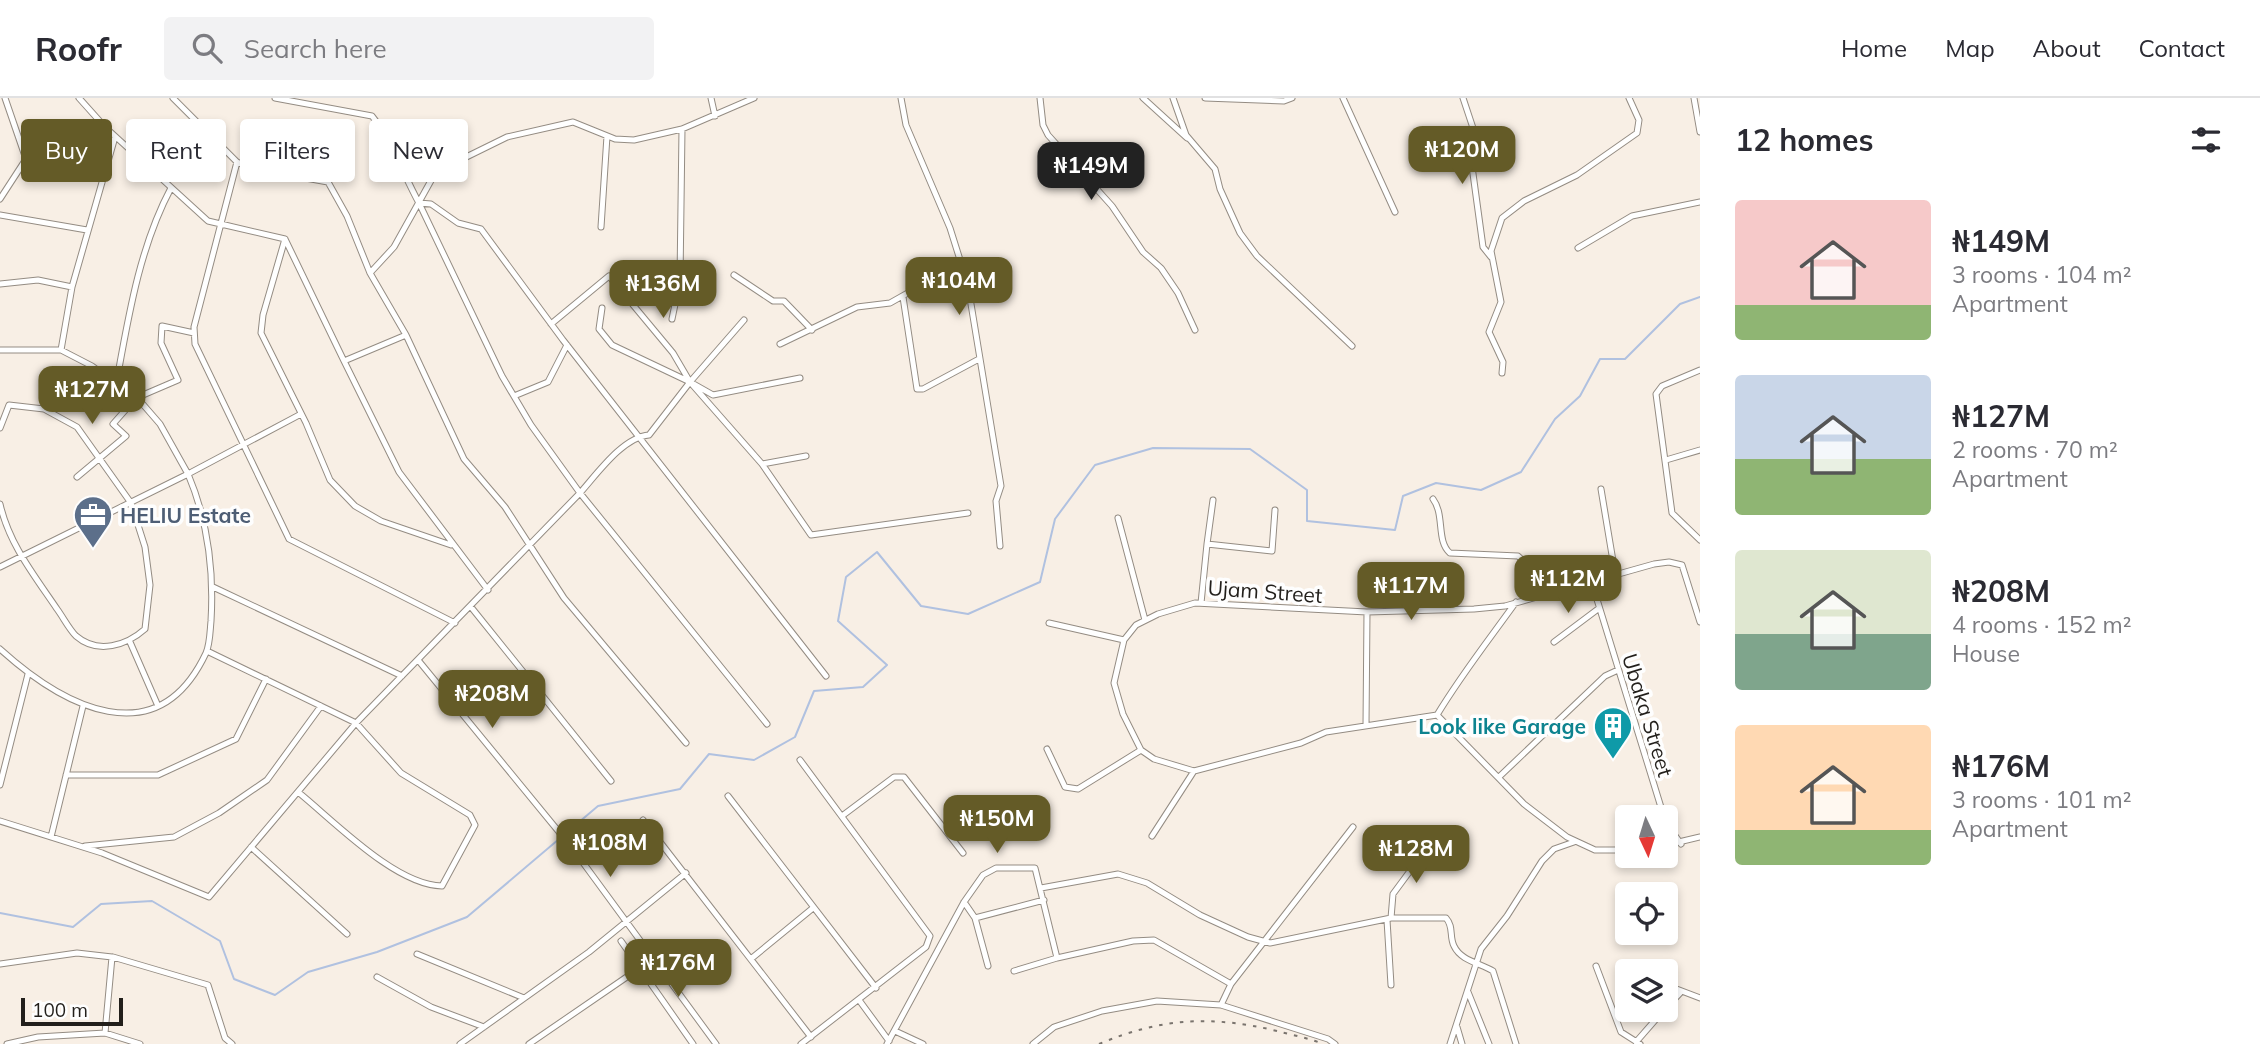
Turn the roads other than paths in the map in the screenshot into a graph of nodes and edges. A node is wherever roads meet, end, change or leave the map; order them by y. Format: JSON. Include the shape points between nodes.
{"nodes":[{"id":1,"x":5,"y":98,"type":"edge"},
{"id":2,"x":79,"y":98,"type":"edge"},
{"id":3,"x":173,"y":98,"type":"edge"},
{"id":4,"x":275,"y":98,"type":"edge"},
{"id":5,"x":711,"y":98,"type":"edge"},
{"id":6,"x":754,"y":98,"type":"edge"},
{"id":7,"x":901,"y":98,"type":"edge"},
{"id":8,"x":1040,"y":98,"type":"edge"},
{"id":9,"x":1143,"y":98,"type":"edge"},
{"id":10,"x":1173,"y":98,"type":"edge"},
{"id":11,"x":1205,"y":98,"type":"edge"},
{"id":12,"x":1292,"y":98,"type":"edge"},
{"id":13,"x":1343,"y":98,"type":"edge"},
{"id":14,"x":1462,"y":98,"type":"edge"},
{"id":15,"x":1629,"y":98,"type":"edge"},
{"id":16,"x":1693,"y":98,"type":"edge"},
{"id":17,"x":715,"y":116,"type":"junction"},
{"id":18,"x":682,"y":129,"type":"junction"},
{"id":19,"x":1700,"y":132,"type":"edge"},
{"id":20,"x":607,"y":136,"type":"junction"},
{"id":21,"x":115,"y":137,"type":"junction"},
{"id":22,"x":1195,"y":145,"type":"junction"},
{"id":23,"x":237,"y":162,"type":"junction"},
{"id":24,"x":171,"y":188,"type":"junction"},
{"id":25,"x":0,"y":199,"type":"edge"},
{"id":26,"x":1700,"y":202,"type":"edge"},
{"id":27,"x":419,"y":203,"type":"junction"},
{"id":28,"x":1395,"y":212,"type":"dead end"},
{"id":29,"x":0,"y":215,"type":"edge"},
{"id":30,"x":220,"y":225,"type":"junction"},
{"id":31,"x":601,"y":227,"type":"dead end"},
{"id":32,"x":87,"y":230,"type":"junction"},
{"id":33,"x":285,"y":239,"type":"junction"},
{"id":34,"x":1578,"y":247,"type":"dead end"},
{"id":35,"x":1491,"y":257,"type":"junction"},
{"id":36,"x":961,"y":263,"type":"junction"},
{"id":37,"x":370,"y":273,"type":"junction"},
{"id":38,"x":734,"y":275,"type":"dead end"},
{"id":39,"x":0,"y":284,"type":"edge"},
{"id":40,"x":72,"y":287,"type":"junction"},
{"id":41,"x":903,"y":297,"type":"junction"},
{"id":42,"x":602,"y":308,"type":"dead end"},
{"id":43,"x":672,"y":319,"type":"dead end"},
{"id":44,"x":744,"y":320,"type":"dead end"},
{"id":45,"x":551,"y":324,"type":"junction"},
{"id":46,"x":812,"y":330,"type":"junction"},
{"id":47,"x":1195,"y":330,"type":"dead end"},
{"id":48,"x":194,"y":333,"type":"junction"},
{"id":49,"x":406,"y":335,"type":"junction"},
{"id":50,"x":780,"y":344,"type":"dead end"},
{"id":51,"x":567,"y":345,"type":"junction"},
{"id":52,"x":1352,"y":346,"type":"dead end"},
{"id":53,"x":61,"y":349,"type":"junction"},
{"id":54,"x":0,"y":350,"type":"edge"},
{"id":55,"x":979,"y":359,"type":"junction"},
{"id":56,"x":344,"y":361,"type":"junction"},
{"id":57,"x":1700,"y":370,"type":"edge"},
{"id":58,"x":1502,"y":373,"type":"dead end"},
{"id":59,"x":800,"y":378,"type":"dead end"},
{"id":60,"x":690,"y":382,"type":"junction"},
{"id":61,"x":116,"y":385,"type":"junction"},
{"id":62,"x":513,"y":396,"type":"junction"},
{"id":63,"x":136,"y":398,"type":"junction"},
{"id":64,"x":302,"y":414,"type":"junction"},
{"id":65,"x":0,"y":428,"type":"edge"},
{"id":66,"x":639,"y":436,"type":"junction"},
{"id":67,"x":245,"y":445,"type":"junction"},
{"id":68,"x":1700,"y":450,"type":"edge"},
{"id":69,"x":806,"y":456,"type":"dead end"},
{"id":70,"x":99,"y":458,"type":"junction"},
{"id":71,"x":1666,"y":460,"type":"junction"},
{"id":72,"x":762,"y":464,"type":"junction"},
{"id":73,"x":188,"y":474,"type":"junction"},
{"id":74,"x":77,"y":477,"type":"dead end"},
{"id":75,"x":1601,"y":489,"type":"dead end"},
{"id":76,"x":580,"y":493,"type":"junction"},
{"id":77,"x":1433,"y":499,"type":"dead end"},
{"id":78,"x":1213,"y":500,"type":"dead end"},
{"id":79,"x":131,"y":503,"type":"junction"},
{"id":80,"x":0,"y":504,"type":"edge"},
{"id":81,"x":1275,"y":510,"type":"dead end"},
{"id":82,"x":968,"y":513,"type":"dead end"},
{"id":83,"x":1118,"y":518,"type":"dead end"},
{"id":84,"x":1700,"y":540,"type":"edge"},
{"id":85,"x":1207,"y":544,"type":"junction"},
{"id":86,"x":453,"y":546,"type":"junction"},
{"id":87,"x":1000,"y":546,"type":"dead end"},
{"id":88,"x":529,"y":548,"type":"junction"},
{"id":89,"x":21,"y":557,"type":"junction"},
{"id":90,"x":0,"y":567,"type":"edge"},
{"id":91,"x":1615,"y":573,"type":"junction"},
{"id":92,"x":1591,"y":580,"type":"junction"},
{"id":93,"x":213,"y":587,"type":"junction"},
{"id":94,"x":488,"y":590,"type":"junction"},
{"id":95,"x":1544,"y":595,"type":"junction"},
{"id":96,"x":1517,"y":601,"type":"junction"},
{"id":97,"x":1201,"y":603,"type":"junction"},
{"id":98,"x":471,"y":607,"type":"junction"},
{"id":99,"x":1598,"y":609,"type":"junction"},
{"id":100,"x":1367,"y":612,"type":"junction"},
{"id":101,"x":1145,"y":620,"type":"junction"},
{"id":102,"x":1700,"y":622,"type":"edge"},
{"id":103,"x":454,"y":623,"type":"junction"},
{"id":104,"x":1049,"y":623,"type":"dead end"},
{"id":105,"x":1124,"y":640,"type":"junction"},
{"id":106,"x":130,"y":642,"type":"junction"},
{"id":107,"x":1554,"y":642,"type":"dead end"},
{"id":108,"x":0,"y":649,"type":"edge"},
{"id":109,"x":207,"y":651,"type":"junction"},
{"id":110,"x":418,"y":660,"type":"junction"},
{"id":111,"x":1618,"y":670,"type":"junction"},
{"id":112,"x":28,"y":674,"type":"junction"},
{"id":113,"x":402,"y":676,"type":"junction"},
{"id":114,"x":826,"y":676,"type":"dead end"},
{"id":115,"x":266,"y":680,"type":"junction"},
{"id":116,"x":83,"y":706,"type":"junction"},
{"id":117,"x":158,"y":706,"type":"junction"},
{"id":118,"x":321,"y":706,"type":"junction"},
{"id":119,"x":1437,"y":715,"type":"junction"},
{"id":120,"x":356,"y":723,"type":"junction"},
{"id":121,"x":767,"y":724,"type":"dead end"},
{"id":122,"x":1366,"y":725,"type":"junction"},
{"id":123,"x":686,"y":743,"type":"dead end"},
{"id":124,"x":1047,"y":749,"type":"dead end"},
{"id":125,"x":1141,"y":750,"type":"junction"},
{"id":126,"x":800,"y":760,"type":"dead end"},
{"id":127,"x":1194,"y":771,"type":"junction"},
{"id":128,"x":66,"y":775,"type":"junction"},
{"id":129,"x":1500,"y":776,"type":"junction"},
{"id":130,"x":611,"y":780,"type":"dead end"},
{"id":131,"x":0,"y":785,"type":"edge"},
{"id":132,"x":298,"y":792,"type":"junction"},
{"id":133,"x":728,"y":796,"type":"dead end"},
{"id":134,"x":1660,"y":805,"type":"edge"},
{"id":135,"x":842,"y":816,"type":"junction"},
{"id":136,"x":643,"y":820,"type":"dead end"},
{"id":137,"x":0,"y":821,"type":"edge"},
{"id":138,"x":1353,"y":827,"type":"dead end"},
{"id":139,"x":1152,"y":836,"type":"dead end"},
{"id":140,"x":51,"y":837,"type":"junction"},
{"id":141,"x":1700,"y":837,"type":"edge"},
{"id":142,"x":1678,"y":840,"type":"edge"},
{"id":143,"x":1574,"y":842,"type":"junction"},
{"id":144,"x":1678,"y":844,"type":"edge"},
{"id":145,"x":1681,"y":844,"type":"junction"},
{"id":146,"x":82,"y":846,"type":"junction"},
{"id":147,"x":251,"y":847,"type":"junction"},
{"id":148,"x":1427,"y":848,"type":"dead end"},
{"id":149,"x":1615,"y":851,"type":"edge"},
{"id":150,"x":963,"y":853,"type":"dead end"},
{"id":151,"x":686,"y":873,"type":"junction"},
{"id":152,"x":1041,"y":888,"type":"junction"},
{"id":153,"x":1045,"y":900,"type":"junction"},
{"id":154,"x":964,"y":902,"type":"junction"},
{"id":155,"x":813,"y":908,"type":"junction"},
{"id":156,"x":975,"y":918,"type":"junction"},
{"id":157,"x":1389,"y":919,"type":"junction"},
{"id":158,"x":625,"y":923,"type":"junction"},
{"id":159,"x":347,"y":934,"type":"dead end"},
{"id":160,"x":621,"y":942,"type":"dead end"},
{"id":161,"x":1263,"y":942,"type":"junction"},
{"id":162,"x":417,"y":954,"type":"dead end"},
{"id":163,"x":112,"y":957,"type":"junction"},
{"id":164,"x":752,"y":958,"type":"junction"},
{"id":165,"x":1057,"y":958,"type":"junction"},
{"id":166,"x":1475,"y":962,"type":"junction"},
{"id":167,"x":0,"y":964,"type":"edge"},
{"id":168,"x":988,"y":966,"type":"dead end"},
{"id":169,"x":1596,"y":966,"type":"dead end"},
{"id":170,"x":642,"y":970,"type":"junction"},
{"id":171,"x":1014,"y":971,"type":"dead end"},
{"id":172,"x":377,"y":977,"type":"dead end"},
{"id":173,"x":1231,"y":984,"type":"junction"},
{"id":174,"x":1391,"y":985,"type":"dead end"},
{"id":175,"x":876,"y":988,"type":"junction"},
{"id":176,"x":1468,"y":992,"type":"junction"},
{"id":177,"x":1680,"y":992,"type":"joint"},
{"id":178,"x":1678,"y":994,"type":"edge"},
{"id":179,"x":524,"y":998,"type":"junction"},
{"id":180,"x":1700,"y":998,"type":"edge"},
{"id":181,"x":859,"y":1000,"type":"junction"},
{"id":182,"x":1221,"y":1005,"type":"junction"},
{"id":183,"x":1655,"y":1022,"type":"edge"},
{"id":184,"x":484,"y":1027,"type":"junction"},
{"id":185,"x":1457,"y":1027,"type":"junction"},
{"id":186,"x":895,"y":1031,"type":"junction"},
{"id":187,"x":105,"y":1033,"type":"junction"},
{"id":188,"x":811,"y":1037,"type":"junction"},
{"id":189,"x":888,"y":1043,"type":"edge"},
{"id":190,"x":1638,"y":1043,"type":"edge"},
{"id":191,"x":7,"y":1044,"type":"edge"},
{"id":192,"x":140,"y":1044,"type":"edge"},
{"id":193,"x":232,"y":1044,"type":"edge"},
{"id":194,"x":460,"y":1044,"type":"edge"},
{"id":195,"x":529,"y":1044,"type":"edge"},
{"id":196,"x":692,"y":1044,"type":"edge"},
{"id":197,"x":716,"y":1044,"type":"edge"},
{"id":198,"x":802,"y":1044,"type":"edge"},
{"id":199,"x":923,"y":1044,"type":"edge"},
{"id":200,"x":1033,"y":1044,"type":"edge"},
{"id":201,"x":1335,"y":1044,"type":"edge"},
{"id":202,"x":1450,"y":1044,"type":"edge"},
{"id":203,"x":1462,"y":1044,"type":"edge"},
{"id":204,"x":1489,"y":1044,"type":"edge"},
{"id":205,"x":1516,"y":1044,"type":"edge"}],
"edges":[{"from":1,"to":25,"type":"street","via":[[26,159]]},
{"from":2,"to":21,"type":"street"},
{"from":3,"to":23,"type":"street"},
{"from":4,"to":27,"type":"street","via":[[372,116]]},
{"from":5,"to":17,"type":"street"},
{"from":6,"to":17,"type":"street"},
{"from":7,"to":36,"type":"street","via":[[906,125]]},
{"from":8,"to":47,"type":"street","via":[[1048,135],[1161,268]]},
{"from":9,"to":22,"type":"street"},
{"from":10,"to":22,"type":"street","via":[[1186,135]]},
{"from":11,"to":12,"type":"street","via":[[1284,102]]},
{"from":13,"to":28,"type":"street"},
{"from":14,"to":35,"type":"street","via":[[1473,128],[1471,159],[1483,247]]},
{"from":15,"to":35,"type":"street","via":[[1640,123],[1637,133],[1577,175],[1510,210],[1496,230]]},
{"from":16,"to":19,"type":"street"},
{"from":17,"to":18,"type":"street"},
{"from":18,"to":20,"type":"street","via":[[634,140]]},
{"from":18,"to":43,"type":"street","via":[[680,280]]},
{"from":20,"to":27,"type":"street","via":[[573,122],[507,137],[433,177]]},
{"from":20,"to":31,"type":"street"},
{"from":21,"to":24,"type":"street"},
{"from":21,"to":32,"type":"street"},
{"from":22,"to":52,"type":"street","via":[[1215,169],[1240,233],[1257,256]]},
{"from":23,"to":30,"type":"street"},
{"from":23,"to":37,"type":"street","via":[[328,182]]},
{"from":24,"to":30,"type":"street","via":[[208,221]]},
{"from":24,"to":61,"type":"street","via":[[157,215],[141,270]]},
{"from":26,"to":34,"type":"street","via":[[1632,216]]},
{"from":27,"to":37,"type":"street","via":[[394,247]]},
{"from":27,"to":45,"type":"street","via":[[431,204],[458,223],[481,229]]},
{"from":27,"to":62,"type":"street"},
{"from":29,"to":32,"type":"street"},
{"from":30,"to":33,"type":"street"},
{"from":30,"to":48,"type":"street"},
{"from":32,"to":40,"type":"street"},
{"from":33,"to":56,"type":"street"},
{"from":33,"to":64,"type":"street","via":[[261,333]]},
{"from":35,"to":58,"type":"street","via":[[1501,298],[1489,336],[1503,362]]},
{"from":36,"to":41,"type":"street"},
{"from":36,"to":55,"type":"street"},
{"from":37,"to":49,"type":"street"},
{"from":38,"to":46,"type":"street","via":[[772,301],[784,302]]},
{"from":39,"to":40,"type":"street","via":[[38,280]]},
{"from":40,"to":53,"type":"street"},
{"from":41,"to":46,"type":"street","via":[[883,306],[857,307]]},
{"from":41,"to":55,"type":"street","via":[[918,389]]},
{"from":42,"to":60,"type":"street","via":[[599,329],[612,345]]},
{"from":44,"to":60,"type":"street"},
{"from":45,"to":51,"type":"street"},
{"from":45,"to":60,"type":"street","via":[[609,276],[673,353]]},
{"from":46,"to":50,"type":"street"},
{"from":48,"to":63,"type":"street","via":[[162,326],[161,343],[178,380]]},
{"from":48,"to":67,"type":"street","via":[[195,344]]},
{"from":49,"to":56,"type":"street"},
{"from":49,"to":88,"type":"street","via":[[464,459],[505,507]]},
{"from":51,"to":62,"type":"street","via":[[548,382]]},
{"from":51,"to":66,"type":"street"},
{"from":53,"to":54,"type":"street"},
{"from":53,"to":61,"type":"street"},
{"from":55,"to":87,"type":"street","via":[[1001,486],[996,501]]},
{"from":56,"to":86,"type":"street","via":[[399,472]]},
{"from":57,"to":71,"type":"street","via":[[1662,386],[1656,394]]},
{"from":59,"to":60,"type":"street","via":[[713,395]]},
{"from":60,"to":66,"type":"street","via":[[649,435]]},
{"from":60,"to":72,"type":"street"},
{"from":61,"to":63,"type":"street"},
{"from":62,"to":76,"type":"street"},
{"from":63,"to":70,"type":"street","via":[[113,424],[126,436]]},
{"from":63,"to":73,"type":"street","via":[[160,424]]},
{"from":64,"to":67,"type":"street"},
{"from":64,"to":86,"type":"street","via":[[330,480],[355,506],[381,521]]},
{"from":65,"to":70,"type":"street","via":[[9,405],[44,409],[77,427]]},
{"from":66,"to":76,"type":"street"},
{"from":66,"to":114,"type":"street"},
{"from":67,"to":73,"type":"street"},
{"from":67,"to":103,"type":"street","via":[[289,539]]},
{"from":68,"to":71,"type":"street"},
{"from":69,"to":72,"type":"street"},
{"from":70,"to":74,"type":"street"},
{"from":70,"to":79,"type":"street"},
{"from":71,"to":84,"type":"street","via":[[1672,513]]},
{"from":72,"to":82,"type":"street","via":[[811,535]]},
{"from":73,"to":79,"type":"street"},
{"from":73,"to":93,"type":"street","via":[[206,528]]},
{"from":75,"to":91,"type":"street"},
{"from":76,"to":88,"type":"street"},
{"from":76,"to":121,"type":"street"},
{"from":77,"to":95,"type":"street","via":[[1440,509],[1445,549],[1456,555],[1518,556],[1533,570]]},
{"from":78,"to":85,"type":"street"},
{"from":79,"to":89,"type":"street"},
{"from":79,"to":106,"type":"street","via":[[145,547],[150,586],[145,629]]},
{"from":80,"to":89,"type":"street"},
{"from":81,"to":85,"type":"street","via":[[1272,551]]},
{"from":83,"to":101,"type":"street"},
{"from":85,"to":97,"type":"street"},
{"from":86,"to":94,"type":"street"},
{"from":88,"to":94,"type":"street"},
{"from":88,"to":123,"type":"street","via":[[564,598]]},
{"from":89,"to":90,"type":"street"},
{"from":89,"to":106,"type":"street","via":[[77,636],[105,647]]},
{"from":91,"to":92,"type":"street","name":"Ujam Street"},
{"from":91,"to":102,"type":"street","name":"Ujam Street","via":[[1654,564],[1682,565]]},
{"from":92,"to":95,"type":"street","name":"Ujam Street"},
{"from":92,"to":99,"type":"street","name":"Ubaka Street"},
{"from":93,"to":109,"type":"street"},
{"from":93,"to":113,"type":"street"},
{"from":94,"to":98,"type":"street"},
{"from":95,"to":96,"type":"street","name":"Ujam Street"},
{"from":96,"to":100,"type":"street","name":"Ujam Street","via":[[1485,608]]},
{"from":96,"to":119,"type":"street","via":[[1468,672],[1460,676]]},
{"from":97,"to":100,"type":"street","name":"Ujam Street"},
{"from":97,"to":101,"type":"street","name":"Ujam Street","via":[[1179,606]]},
{"from":98,"to":103,"type":"street"},
{"from":98,"to":130,"type":"street"},
{"from":99,"to":107,"type":"street"},
{"from":99,"to":111,"type":"street","name":"Ubaka Street"},
{"from":100,"to":122,"type":"street"},
{"from":101,"to":105,"type":"street","name":"Ujam Street"},
{"from":103,"to":110,"type":"street"},
{"from":104,"to":105,"type":"street"},
{"from":105,"to":125,"type":"street","via":[[1115,683],[1122,715]]},
{"from":106,"to":117,"type":"street"},
{"from":108,"to":112,"type":"street"},
{"from":109,"to":115,"type":"street"},
{"from":109,"to":117,"type":"street","via":[[169,701]]},
{"from":110,"to":113,"type":"street"},
{"from":110,"to":158,"type":"street","via":[[573,849]]},
{"from":111,"to":129,"type":"street","via":[[1605,676]]},
{"from":111,"to":134,"type":"street","name":"Ubaka Street"},
{"from":112,"to":116,"type":"street"},
{"from":112,"to":131,"type":"street"},
{"from":113,"to":120,"type":"street"},
{"from":115,"to":118,"type":"street"},
{"from":115,"to":128,"type":"street","via":[[236,739],[159,775]]},
{"from":116,"to":117,"type":"street","via":[[141,713]]},
{"from":116,"to":128,"type":"street"},
{"from":118,"to":120,"type":"street"},
{"from":118,"to":146,"type":"street","via":[[267,780],[219,814],[174,837]]},
{"from":119,"to":122,"type":"street"},
{"from":119,"to":129,"type":"street"},
{"from":120,"to":132,"type":"street"},
{"from":120,"to":132,"type":"street","via":[[401,773],[470,815],[475,825],[442,886],[427,886],[376,857]]},
{"from":122,"to":127,"type":"street","via":[[1326,732]]},
{"from":124,"to":125,"type":"street","via":[[1065,787],[1078,789]]},
{"from":125,"to":127,"type":"street","via":[[1154,759]]},
{"from":126,"to":135,"type":"street"},
{"from":127,"to":139,"type":"street"},
{"from":128,"to":140,"type":"street"},
{"from":129,"to":143,"type":"street","via":[[1524,804]]},
{"from":132,"to":147,"type":"street"},
{"from":133,"to":155,"type":"street"},
{"from":135,"to":150,"type":"street","via":[[894,777],[904,777]]},
{"from":135,"to":175,"type":"street","via":[[930,936],[926,947]]},
{"from":136,"to":151,"type":"street"},
{"from":137,"to":140,"type":"street"},
{"from":138,"to":161,"type":"street"},
{"from":140,"to":146,"type":"street"},
{"from":141,"to":145,"type":"street"},
{"from":142,"to":145,"type":"street"},
{"from":143,"to":149,"type":"street"},
{"from":143,"to":166,"type":"street","via":[[1555,849],[1542,861]]},
{"from":144,"to":145,"type":"street"},
{"from":146,"to":147,"type":"street","via":[[209,897]]},
{"from":147,"to":159,"type":"street"},
{"from":148,"to":157,"type":"street","via":[[1393,894]]},
{"from":151,"to":158,"type":"street"},
{"from":151,"to":164,"type":"street"},
{"from":152,"to":153,"type":"street"},
{"from":152,"to":154,"type":"street","via":[[1035,868],[996,868],[983,875]]},
{"from":152,"to":161,"type":"street","via":[[1118,874],[1147,883],[1200,915]]},
{"from":153,"to":156,"type":"street"},
{"from":153,"to":165,"type":"street"},
{"from":154,"to":156,"type":"street"},
{"from":154,"to":186,"type":"street"},
{"from":155,"to":164,"type":"street"},
{"from":155,"to":175,"type":"street"},
{"from":156,"to":168,"type":"street"},
{"from":157,"to":161,"type":"street"},
{"from":157,"to":166,"type":"street","via":[[1446,918],[1454,946],[1463,958]]},
{"from":157,"to":174,"type":"street"},
{"from":158,"to":179,"type":"street"},
{"from":158,"to":197,"type":"street"},
{"from":160,"to":170,"type":"street"},
{"from":161,"to":173,"type":"street"},
{"from":162,"to":179,"type":"street"},
{"from":163,"to":167,"type":"street","via":[[77,953]]},
{"from":163,"to":187,"type":"street"},
{"from":163,"to":193,"type":"street","via":[[208,985],[225,1038]]},
{"from":164,"to":188,"type":"street"},
{"from":165,"to":171,"type":"street"},
{"from":165,"to":173,"type":"street","via":[[1154,940]]},
{"from":166,"to":176,"type":"street"},
{"from":166,"to":205,"type":"street","via":[[1493,971]]},
{"from":169,"to":190,"type":"street","via":[[1621,1032]]},
{"from":170,"to":195,"type":"street"},
{"from":170,"to":196,"type":"street"},
{"from":172,"to":184,"type":"street","via":[[431,1007]]},
{"from":173,"to":182,"type":"street"},
{"from":175,"to":181,"type":"street"},
{"from":176,"to":185,"type":"street"},
{"from":176,"to":204,"type":"street"},
{"from":177,"to":178,"type":"street"},
{"from":177,"to":180,"type":"street"},
{"from":179,"to":184,"type":"street"},
{"from":181,"to":188,"type":"street"},
{"from":181,"to":189,"type":"street"},
{"from":182,"to":200,"type":"street","via":[[1157,1001],[1102,1011],[1054,1027]]},
{"from":182,"to":201,"type":"street"},
{"from":183,"to":190,"type":"street"},
{"from":184,"to":194,"type":"street"},
{"from":185,"to":202,"type":"street"},
{"from":185,"to":203,"type":"street"},
{"from":186,"to":189,"type":"street"},
{"from":186,"to":199,"type":"street"},
{"from":187,"to":191,"type":"street"},
{"from":187,"to":192,"type":"street"},
{"from":188,"to":198,"type":"street"}]}
